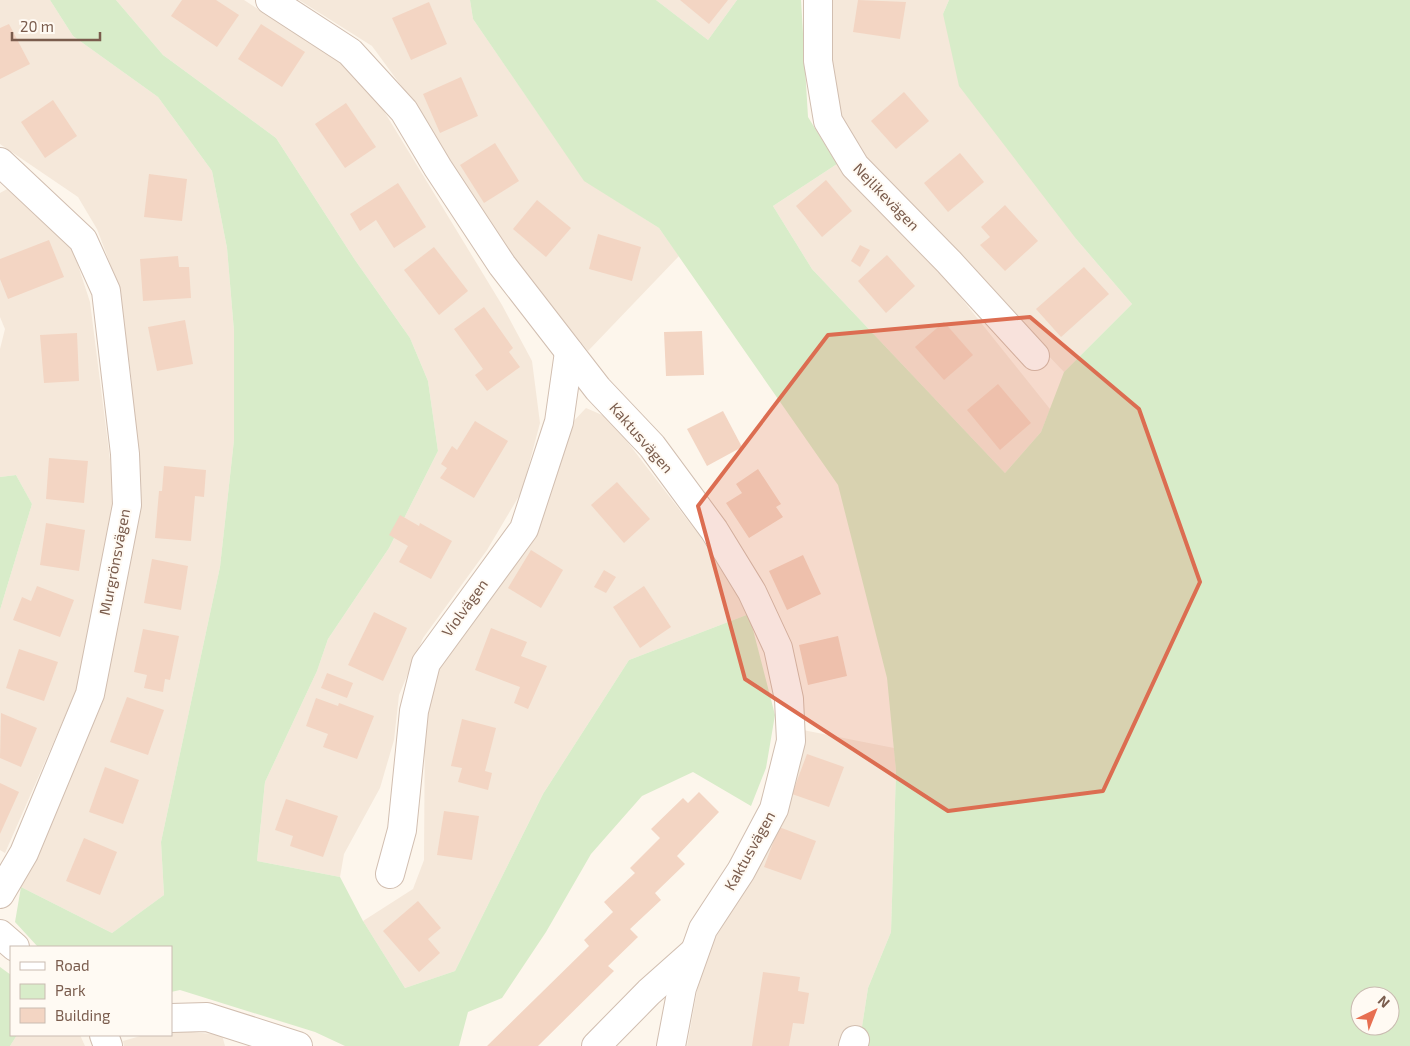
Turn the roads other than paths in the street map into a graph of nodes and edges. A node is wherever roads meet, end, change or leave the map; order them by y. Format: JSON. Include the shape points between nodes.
{"nodes":[{"id":1,"x":270,"y":0,"type":"edge"},
{"id":2,"x":818,"y":0,"type":"edge"},
{"id":3,"x":0,"y":162,"type":"edge"},
{"id":4,"x":569,"y":352,"type":"junction"},
{"id":5,"x":1035,"y":356,"type":"dead end"},
{"id":6,"x":390,"y":874,"type":"dead end"},
{"id":7,"x":0,"y":894,"type":"edge"},
{"id":8,"x":0,"y":934,"type":"edge"},
{"id":9,"x":14,"y":946,"type":"edge"},
{"id":10,"x":695,"y":951,"type":"junction"},
{"id":11,"x":172,"y":1018,"type":"edge"},
{"id":12,"x":298,"y":1046,"type":"edge"},
{"id":13,"x":596,"y":1046,"type":"edge"},
{"id":14,"x":671,"y":1046,"type":"edge"}],
"edges":[{"from":1,"to":4,"type":"street","name":"Kaktusvägen","via":[[350,52],[399,104],[502,265]]},
{"from":2,"to":5,"type":"street","name":"Nejlikevägen","via":[[818,61],[828,121],[855,166],[950,262]]},
{"from":3,"to":7,"type":"street","name":"Murgrönsvägen","via":[[83,240],[106,291],[124,444],[127,505],[90,694],[24,853]]},
{"from":4,"to":6,"type":"street","name":"Violvägen","via":[[559,422],[524,529],[426,662],[414,711],[402,830]]},
{"from":4,"to":10,"type":"street","name":"Kaktusvägen","via":[[598,390],[652,446],[714,530],[752,592],[778,648],[789,699],[791,741],[774,809],[741,871],[703,928]]},
{"from":8,"to":9,"type":"street"},
{"from":10,"to":13,"type":"street","name":"Kaktusvägen"},
{"from":10,"to":14,"type":"street","name":"Kaktusvägen","via":[[682,988]]},
{"from":11,"to":12,"type":"street","via":[[207,1018]]}]}
